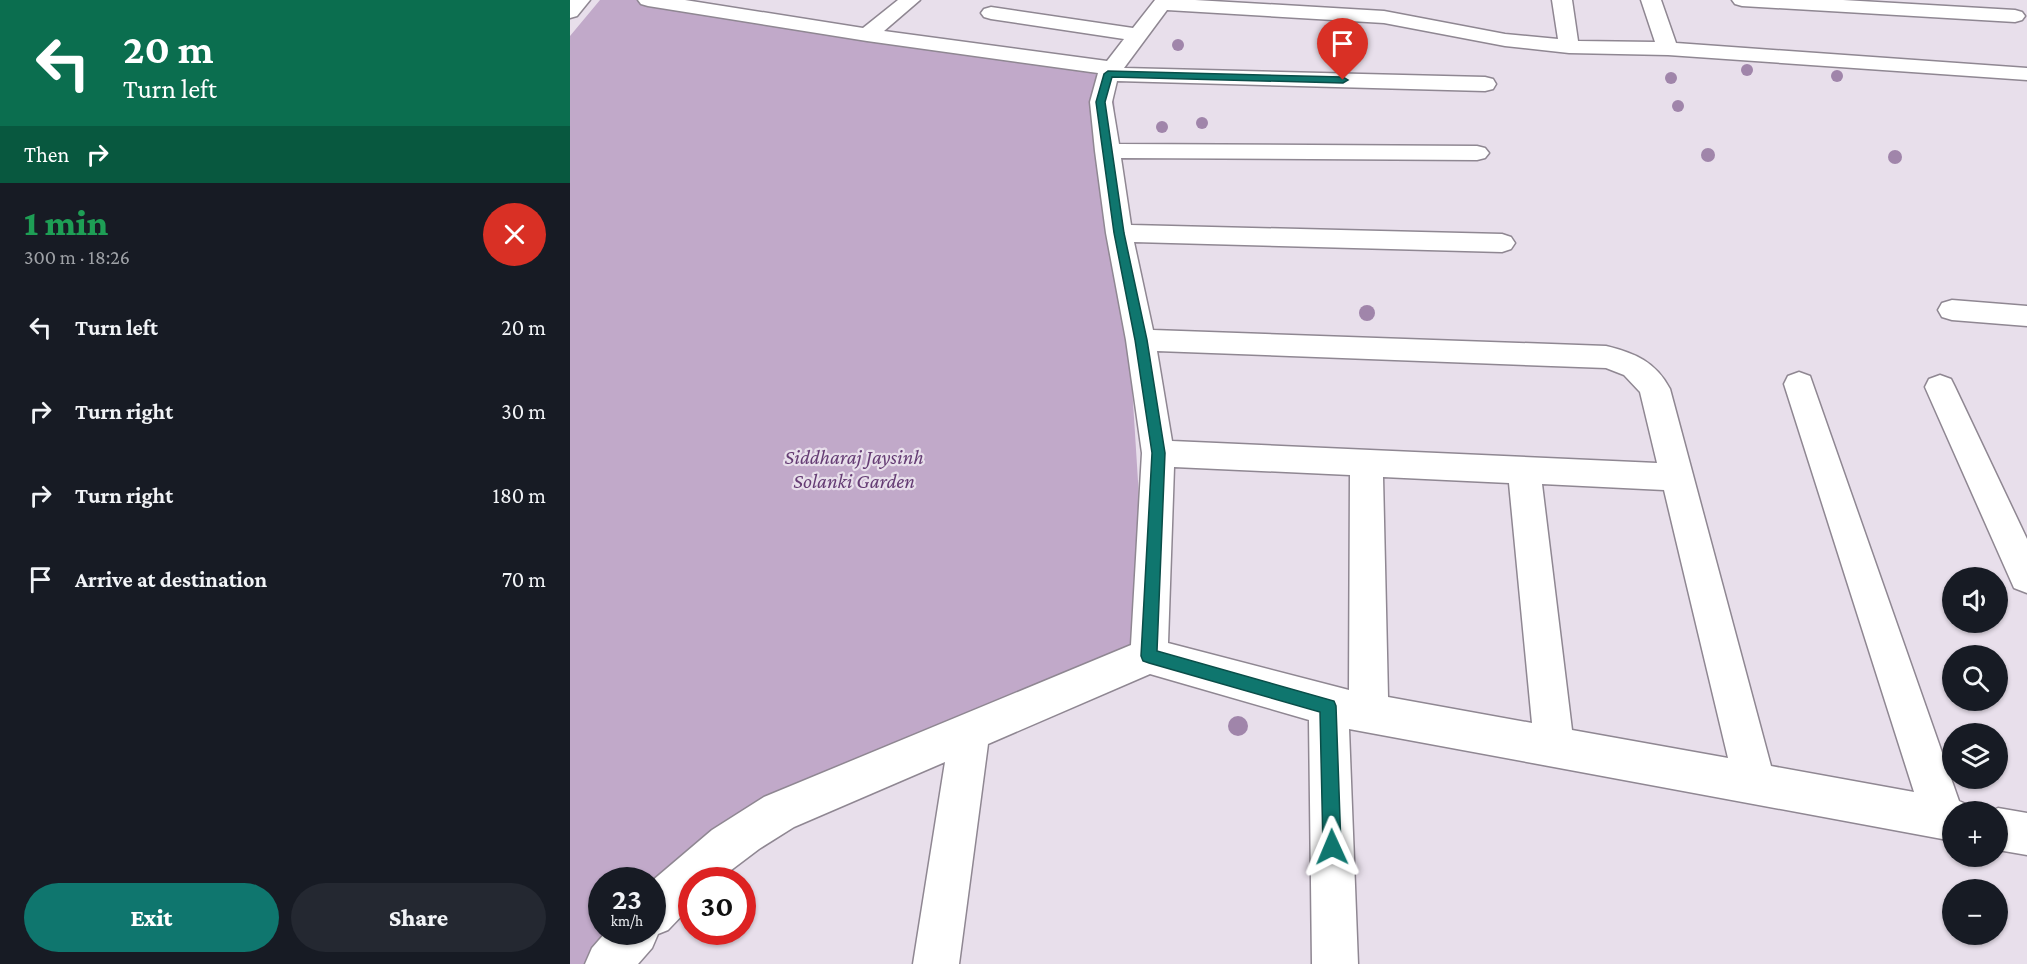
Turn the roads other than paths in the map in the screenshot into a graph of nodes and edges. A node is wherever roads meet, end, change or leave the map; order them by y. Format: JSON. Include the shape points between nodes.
{"nodes":[{"id":1,"x":648,"y":0,"type":"edge"},
{"id":2,"x":910,"y":0,"type":"edge"},
{"id":3,"x":1562,"y":0,"type":"edge"},
{"id":4,"x":1651,"y":0,"type":"edge"},
{"id":5,"x":1742,"y":0,"type":"edge"},
{"id":6,"x":2000,"y":0,"type":"edge"},
{"id":7,"x":1164,"y":2,"type":"edge"},
{"id":8,"x":991,"y":13,"type":"dead end"},
{"id":9,"x":2021,"y":22,"type":"edge"},
{"id":10,"x":867,"y":35,"type":"junction"},
{"id":11,"x":1138,"y":35,"type":"junction"},
{"id":12,"x":1569,"y":47,"type":"junction"},
{"id":13,"x":1668,"y":49,"type":"junction"},
{"id":14,"x":1110,"y":71,"type":"junction"},
{"id":15,"x":2027,"y":74,"type":"edge"},
{"id":16,"x":1485,"y":84,"type":"dead end"},
{"id":17,"x":1107,"y":151,"type":"junction"},
{"id":18,"x":1477,"y":153,"type":"dead end"},
{"id":19,"x":1119,"y":233,"type":"junction"},
{"id":20,"x":1502,"y":243,"type":"dead end"},
{"id":21,"x":1952,"y":310,"type":"dead end"},
{"id":22,"x":2027,"y":316,"type":"edge"},
{"id":23,"x":1141,"y":340,"type":"junction"},
{"id":24,"x":1799,"y":384,"type":"dead end"},
{"id":25,"x":1940,"y":387,"type":"dead end"},
{"id":26,"x":1158,"y":453,"type":"junction"},
{"id":27,"x":1366,"y":463,"type":"junction"},
{"id":28,"x":1524,"y":470,"type":"junction"},
{"id":29,"x":1677,"y":477,"type":"junction"},
{"id":30,"x":2027,"y":577,"type":"edge"},
{"id":31,"x":1149,"y":656,"type":"junction"},
{"id":32,"x":1328,"y":706,"type":"junction"},
{"id":33,"x":1369,"y":713,"type":"junction"},
{"id":34,"x":970,"y":730,"type":"junction"},
{"id":35,"x":1554,"y":747,"type":"junction"},
{"id":36,"x":1755,"y":784,"type":"junction"},
{"id":37,"x":1942,"y":801,"type":"edge"},
{"id":38,"x":1942,"y":818,"type":"edge"},
{"id":39,"x":2008,"y":831,"type":"edge"},
{"id":40,"x":2027,"y":834,"type":"edge"},
{"id":41,"x":666,"y":900,"type":"edge"},
{"id":42,"x":625,"y":945,"type":"edge"},
{"id":43,"x":608,"y":964,"type":"edge"},
{"id":44,"x":936,"y":964,"type":"edge"},
{"id":45,"x":1335,"y":964,"type":"edge"}],
"edges":[{"from":1,"to":10,"type":"street"},
{"from":2,"to":10,"type":"street"},
{"from":3,"to":12,"type":"street"},
{"from":4,"to":13,"type":"street"},
{"from":5,"to":9,"type":"street"},
{"from":6,"to":9,"type":"street"},
{"from":7,"to":11,"type":"street"},
{"from":7,"to":12,"type":"street","via":[[1384,17],[1505,40]]},
{"from":8,"to":11,"type":"street"},
{"from":10,"to":14,"type":"street"},
{"from":11,"to":14,"type":"street"},
{"from":12,"to":13,"type":"street"},
{"from":13,"to":15,"type":"street"},
{"from":14,"to":16,"type":"street"},
{"from":14,"to":17,"type":"street","via":[[1101,102]]},
{"from":17,"to":18,"type":"street"},
{"from":17,"to":19,"type":"street"},
{"from":19,"to":20,"type":"street"},
{"from":19,"to":23,"type":"street"},
{"from":21,"to":22,"type":"street"},
{"from":23,"to":26,"type":"street"},
{"from":23,"to":29,"type":"street","via":[[1606,357],[1624,361],[1646,376],[1655,389]]},
{"from":24,"to":37,"type":"street"},
{"from":25,"to":30,"type":"street"},
{"from":26,"to":27,"type":"street"},
{"from":26,"to":31,"type":"street"},
{"from":27,"to":28,"type":"street"},
{"from":27,"to":33,"type":"street"},
{"from":28,"to":29,"type":"street"},
{"from":28,"to":35,"type":"street"},
{"from":29,"to":36,"type":"street"},
{"from":31,"to":32,"type":"street"},
{"from":31,"to":34,"type":"street"},
{"from":32,"to":33,"type":"street"},
{"from":32,"to":45,"type":"street"},
{"from":33,"to":35,"type":"street"},
{"from":34,"to":41,"type":"street","via":[[779,812],[740,834]]},
{"from":34,"to":44,"type":"street"},
{"from":35,"to":36,"type":"street"},
{"from":36,"to":38,"type":"street"},
{"from":39,"to":40,"type":"street"},
{"from":42,"to":43,"type":"street"}]}
